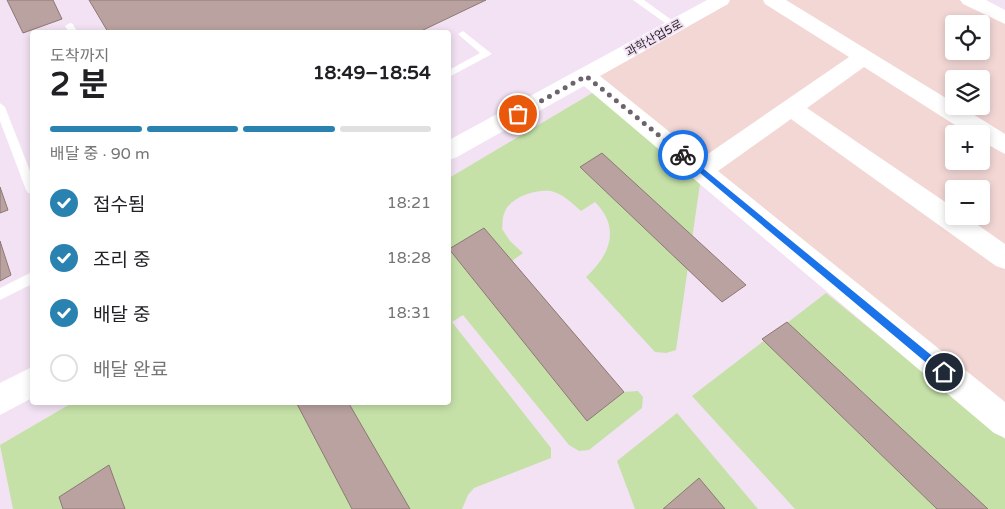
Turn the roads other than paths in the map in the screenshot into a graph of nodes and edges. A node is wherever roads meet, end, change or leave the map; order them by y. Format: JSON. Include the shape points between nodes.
{"nodes":[{"id":1,"x":638,"y":0,"type":"edge"},
{"id":2,"x":721,"y":0,"type":"edge"},
{"id":3,"x":772,"y":0,"type":"edge"},
{"id":4,"x":970,"y":0,"type":"edge"},
{"id":5,"x":1005,"y":18,"type":"edge"},
{"id":6,"x":675,"y":26,"type":"junction"},
{"id":7,"x":463,"y":34,"type":"dead end"},
{"id":8,"x":864,"y":57,"type":"junction"},
{"id":9,"x":451,"y":73,"type":"edge"},
{"id":10,"x":586,"y":76,"type":"junction"},
{"id":11,"x":792,"y":108,"type":"junction"},
{"id":12,"x":1,"y":112,"type":"edge"},
{"id":13,"x":1005,"y":145,"type":"edge"},
{"id":14,"x":451,"y":150,"type":"edge"},
{"id":15,"x":702,"y":170,"type":"junction"},
{"id":16,"x":30,"y":185,"type":"edge"},
{"id":17,"x":1005,"y":258,"type":"edge"},
{"id":18,"x":30,"y":279,"type":"edge"},
{"id":19,"x":0,"y":294,"type":"edge"},
{"id":20,"x":30,"y":383,"type":"edge"},
{"id":21,"x":0,"y":400,"type":"edge"},
{"id":22,"x":1005,"y":422,"type":"edge"}],
"edges":[{"from":1,"to":6,"type":"lane"},
{"from":2,"to":6,"type":"street","name":"과학산업5로"},
{"from":3,"to":8,"type":"street"},
{"from":4,"to":5,"type":"street"},
{"from":6,"to":10,"type":"street","name":"과학산업5로"},
{"from":7,"to":9,"type":"lane","via":[[486,54]]},
{"from":8,"to":11,"type":"street"},
{"from":8,"to":13,"type":"street"},
{"from":10,"to":14,"type":"street","name":"과학산업5로"},
{"from":10,"to":15,"type":"street"},
{"from":11,"to":15,"type":"street"},
{"from":11,"to":17,"type":"street"},
{"from":12,"to":16,"type":"lane"},
{"from":15,"to":22,"type":"street"},
{"from":18,"to":19,"type":"lane"},
{"from":20,"to":21,"type":"street"}]}
